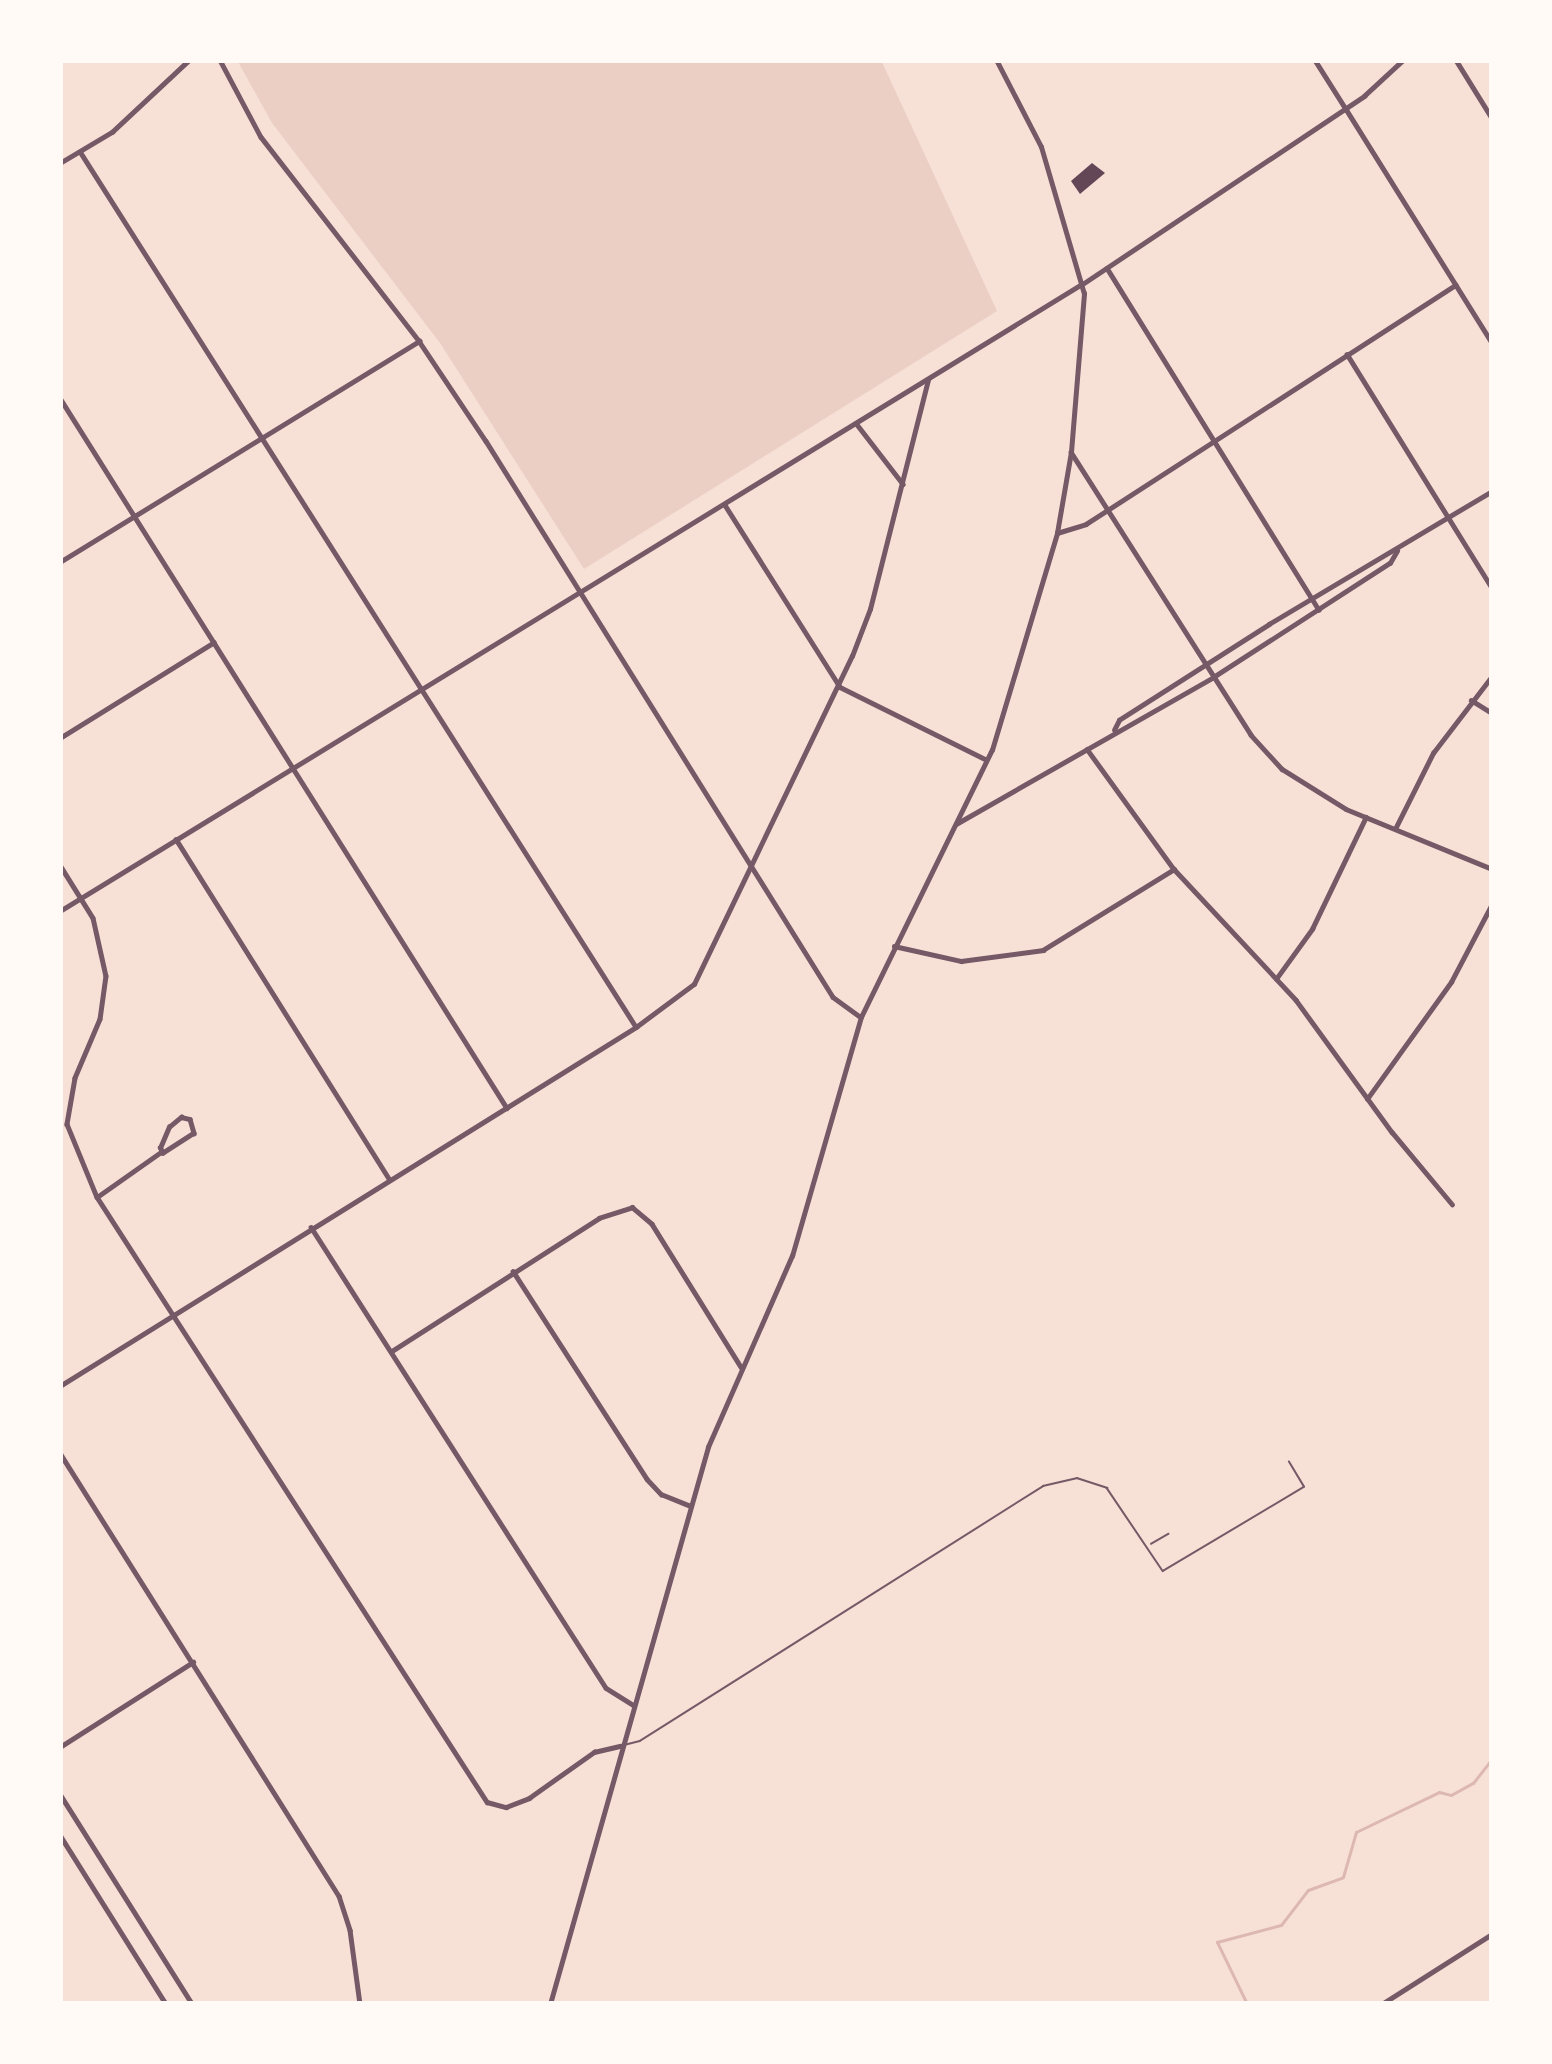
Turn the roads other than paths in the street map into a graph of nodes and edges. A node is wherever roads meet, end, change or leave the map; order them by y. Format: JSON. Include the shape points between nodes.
{"nodes":[{"id":1,"x":189,"y":60,"type":"edge"},
{"id":2,"x":220,"y":60,"type":"edge"},
{"id":3,"x":996,"y":60,"type":"edge"},
{"id":4,"x":1315,"y":60,"type":"edge"},
{"id":5,"x":1403,"y":60,"type":"edge"},
{"id":6,"x":1456,"y":60,"type":"edge"},
{"id":7,"x":1346,"y":109,"type":"junction"},
{"id":8,"x":1492,"y":118,"type":"edge"},
{"id":9,"x":81,"y":153,"type":"junction"},
{"id":10,"x":60,"y":163,"type":"edge"},
{"id":11,"x":1107,"y":268,"type":"junction"},
{"id":12,"x":1082,"y":284,"type":"junction"},
{"id":13,"x":1456,"y":285,"type":"junction"},
{"id":14,"x":418,"y":340,"type":"junction"},
{"id":15,"x":1492,"y":343,"type":"edge"},
{"id":16,"x":1347,"y":354,"type":"junction"},
{"id":17,"x":928,"y":379,"type":"junction"},
{"id":18,"x":60,"y":398,"type":"edge"},
{"id":19,"x":856,"y":424,"type":"junction"},
{"id":20,"x":262,"y":437,"type":"junction"},
{"id":21,"x":1213,"y":440,"type":"junction"},
{"id":22,"x":1072,"y":452,"type":"junction"},
{"id":23,"x":903,"y":484,"type":"junction"},
{"id":24,"x":1492,"y":491,"type":"edge"},
{"id":25,"x":725,"y":505,"type":"junction"},
{"id":26,"x":1111,"y":507,"type":"junction"},
{"id":27,"x":134,"y":517,"type":"junction"},
{"id":28,"x":1450,"y":519,"type":"junction"},
{"id":29,"x":1057,"y":533,"type":"junction"},
{"id":30,"x":1397,"y":551,"type":"junction"},
{"id":31,"x":60,"y":562,"type":"edge"},
{"id":32,"x":1492,"y":588,"type":"edge"},
{"id":33,"x":579,"y":593,"type":"junction"},
{"id":34,"x":1311,"y":597,"type":"junction"},
{"id":35,"x":1319,"y":610,"type":"junction"},
{"id":36,"x":214,"y":642,"type":"junction"},
{"id":37,"x":1207,"y":663,"type":"junction"},
{"id":38,"x":1215,"y":676,"type":"junction"},
{"id":39,"x":1492,"y":676,"type":"edge"},
{"id":40,"x":840,"y":686,"type":"junction"},
{"id":41,"x":422,"y":688,"type":"junction"},
{"id":42,"x":1471,"y":700,"type":"junction"},
{"id":43,"x":1492,"y":713,"type":"edge"},
{"id":44,"x":1114,"y":731,"type":"junction"},
{"id":45,"x":60,"y":738,"type":"edge"},
{"id":46,"x":1087,"y":749,"type":"junction"},
{"id":47,"x":987,"y":760,"type":"junction"},
{"id":48,"x":293,"y":768,"type":"junction"},
{"id":49,"x":1366,"y":818,"type":"junction"},
{"id":50,"x":956,"y":824,"type":"junction"},
{"id":51,"x":1395,"y":829,"type":"junction"},
{"id":52,"x":176,"y":839,"type":"junction"},
{"id":53,"x":60,"y":865,"type":"edge"},
{"id":54,"x":754,"y":868,"type":"junction"},
{"id":55,"x":1174,"y":869,"type":"junction"},
{"id":56,"x":1492,"y":869,"type":"edge"},
{"id":57,"x":81,"y":898,"type":"junction"},
{"id":58,"x":1492,"y":904,"type":"edge"},
{"id":59,"x":60,"y":911,"type":"edge"},
{"id":60,"x":894,"y":946,"type":"junction"},
{"id":61,"x":1276,"y":979,"type":"junction"},
{"id":62,"x":861,"y":1017,"type":"junction"},
{"id":63,"x":636,"y":1027,"type":"junction"},
{"id":64,"x":1367,"y":1099,"type":"junction"},
{"id":65,"x":507,"y":1108,"type":"junction"},
{"id":66,"x":161,"y":1151,"type":"junction"},
{"id":67,"x":389,"y":1179,"type":"junction"},
{"id":68,"x":97,"y":1197,"type":"junction"},
{"id":69,"x":1452,"y":1204,"type":"dead end"},
{"id":70,"x":311,"y":1227,"type":"junction"},
{"id":71,"x":513,"y":1271,"type":"junction"},
{"id":72,"x":173,"y":1315,"type":"junction"},
{"id":73,"x":392,"y":1351,"type":"junction"},
{"id":74,"x":741,"y":1367,"type":"junction"},
{"id":75,"x":60,"y":1386,"type":"edge"},
{"id":76,"x":60,"y":1453,"type":"edge"},
{"id":77,"x":1289,"y":1462,"type":"dead end"},
{"id":78,"x":691,"y":1506,"type":"junction"},
{"id":79,"x":1168,"y":1534,"type":"dead end"},
{"id":80,"x":1148,"y":1546,"type":"junction"},
{"id":81,"x":193,"y":1662,"type":"junction"},
{"id":82,"x":632,"y":1705,"type":"junction"},
{"id":83,"x":620,"y":1746,"type":"junction"},
{"id":84,"x":60,"y":1747,"type":"edge"},
{"id":85,"x":60,"y":1794,"type":"edge"},
{"id":86,"x":60,"y":1835,"type":"edge"},
{"id":87,"x":1492,"y":1934,"type":"edge"},
{"id":88,"x":188,"y":2003,"type":"edge"},
{"id":89,"x":1386,"y":2003,"type":"edge"},
{"id":90,"x":166,"y":2004,"type":"edge"},
{"id":91,"x":360,"y":2004,"type":"edge"},
{"id":92,"x":550,"y":2004,"type":"edge"}],
"edges":[{"from":1,"to":9,"type":"street"},
{"from":2,"to":14,"type":"street","via":[[308,205]]},
{"from":3,"to":12,"type":"street","via":[[1041,147]]},
{"from":4,"to":7,"type":"street"},
{"from":5,"to":7,"type":"street"},
{"from":6,"to":8,"type":"street"},
{"from":7,"to":11,"type":"street"},
{"from":7,"to":13,"type":"street"},
{"from":9,"to":10,"type":"street"},
{"from":9,"to":20,"type":"street"},
{"from":11,"to":12,"type":"street"},
{"from":11,"to":21,"type":"street"},
{"from":12,"to":17,"type":"street"},
{"from":12,"to":22,"type":"street"},
{"from":13,"to":15,"type":"street"},
{"from":13,"to":16,"type":"street"},
{"from":14,"to":20,"type":"street"},
{"from":14,"to":33,"type":"street"},
{"from":16,"to":21,"type":"street"},
{"from":16,"to":28,"type":"street"},
{"from":17,"to":19,"type":"street"},
{"from":17,"to":23,"type":"street"},
{"from":18,"to":27,"type":"street"},
{"from":19,"to":23,"type":"street"},
{"from":19,"to":25,"type":"street"},
{"from":20,"to":27,"type":"street"},
{"from":20,"to":41,"type":"street"},
{"from":21,"to":26,"type":"street"},
{"from":21,"to":34,"type":"street"},
{"from":22,"to":26,"type":"street"},
{"from":22,"to":29,"type":"street"},
{"from":23,"to":40,"type":"street"},
{"from":24,"to":28,"type":"street"},
{"from":25,"to":33,"type":"street"},
{"from":25,"to":40,"type":"street"},
{"from":26,"to":29,"type":"street"},
{"from":26,"to":37,"type":"street"},
{"from":27,"to":31,"type":"street"},
{"from":27,"to":36,"type":"street"},
{"from":28,"to":30,"type":"street"},
{"from":28,"to":32,"type":"street"},
{"from":29,"to":47,"type":"street"},
{"from":30,"to":34,"type":"street","via":[[1384,551]]},
{"from":30,"to":35,"type":"street"},
{"from":33,"to":41,"type":"street"},
{"from":33,"to":54,"type":"street"},
{"from":34,"to":35,"type":"street"},
{"from":34,"to":37,"type":"street"},
{"from":35,"to":38,"type":"street"},
{"from":36,"to":45,"type":"street"},
{"from":36,"to":48,"type":"street"},
{"from":37,"to":38,"type":"street"},
{"from":37,"to":44,"type":"street"},
{"from":38,"to":44,"type":"street"},
{"from":38,"to":49,"type":"street","via":[[1282,769]]},
{"from":39,"to":42,"type":"street"},
{"from":40,"to":47,"type":"street"},
{"from":40,"to":54,"type":"street"},
{"from":41,"to":48,"type":"street"},
{"from":41,"to":63,"type":"street"},
{"from":42,"to":43,"type":"street"},
{"from":42,"to":51,"type":"street"},
{"from":44,"to":46,"type":"street"},
{"from":46,"to":50,"type":"street"},
{"from":46,"to":55,"type":"street"},
{"from":47,"to":50,"type":"street"},
{"from":48,"to":52,"type":"street"},
{"from":48,"to":65,"type":"street"},
{"from":49,"to":51,"type":"street"},
{"from":49,"to":61,"type":"street","via":[[1312,929]]},
{"from":50,"to":60,"type":"street"},
{"from":51,"to":56,"type":"street"},
{"from":52,"to":57,"type":"street"},
{"from":52,"to":67,"type":"street"},
{"from":53,"to":57,"type":"street"},
{"from":54,"to":62,"type":"street","via":[[839,1005]]},
{"from":54,"to":63,"type":"street","via":[[694,984]]},
{"from":55,"to":60,"type":"street","via":[[1043,950],[961,962]]},
{"from":55,"to":61,"type":"street"},
{"from":57,"to":59,"type":"street"},
{"from":57,"to":68,"type":"street","via":[[101,945],[105,994],[68,1124]]},
{"from":58,"to":64,"type":"street","via":[[1451,982]]},
{"from":60,"to":62,"type":"street"},
{"from":61,"to":64,"type":"street"},
{"from":62,"to":74,"type":"street","via":[[792,1256]]},
{"from":63,"to":65,"type":"street"},
{"from":64,"to":69,"type":"street"},
{"from":65,"to":67,"type":"street"},
{"from":66,"to":66,"type":"street","via":[[174,1120],[190,1119],[191,1137]]},
{"from":66,"to":68,"type":"street"},
{"from":67,"to":70,"type":"street"},
{"from":68,"to":72,"type":"street"},
{"from":70,"to":72,"type":"street"},
{"from":70,"to":73,"type":"street"},
{"from":71,"to":73,"type":"street"},
{"from":71,"to":74,"type":"street","via":[[616,1209],[640,1210]]},
{"from":71,"to":78,"type":"street","via":[[646,1479]]},
{"from":72,"to":75,"type":"street"},
{"from":72,"to":83,"type":"street","via":[[487,1802],[506,1807],[529,1798],[594,1752]]},
{"from":73,"to":82,"type":"street","via":[[606,1688]]},
{"from":74,"to":78,"type":"street"},
{"from":76,"to":81,"type":"street"},
{"from":77,"to":80,"type":"lane","via":[[1304,1487],[1163,1571]]},
{"from":78,"to":82,"type":"street"},
{"from":79,"to":80,"type":"lane"},
{"from":80,"to":83,"type":"lane","via":[[1107,1488],[1060,1480],[640,1741]]},
{"from":81,"to":84,"type":"street"},
{"from":81,"to":91,"type":"street","via":[[339,1896]]},
{"from":82,"to":83,"type":"street"},
{"from":83,"to":92,"type":"street"},
{"from":85,"to":88,"type":"street"},
{"from":86,"to":90,"type":"street"},
{"from":87,"to":89,"type":"street"}]}
